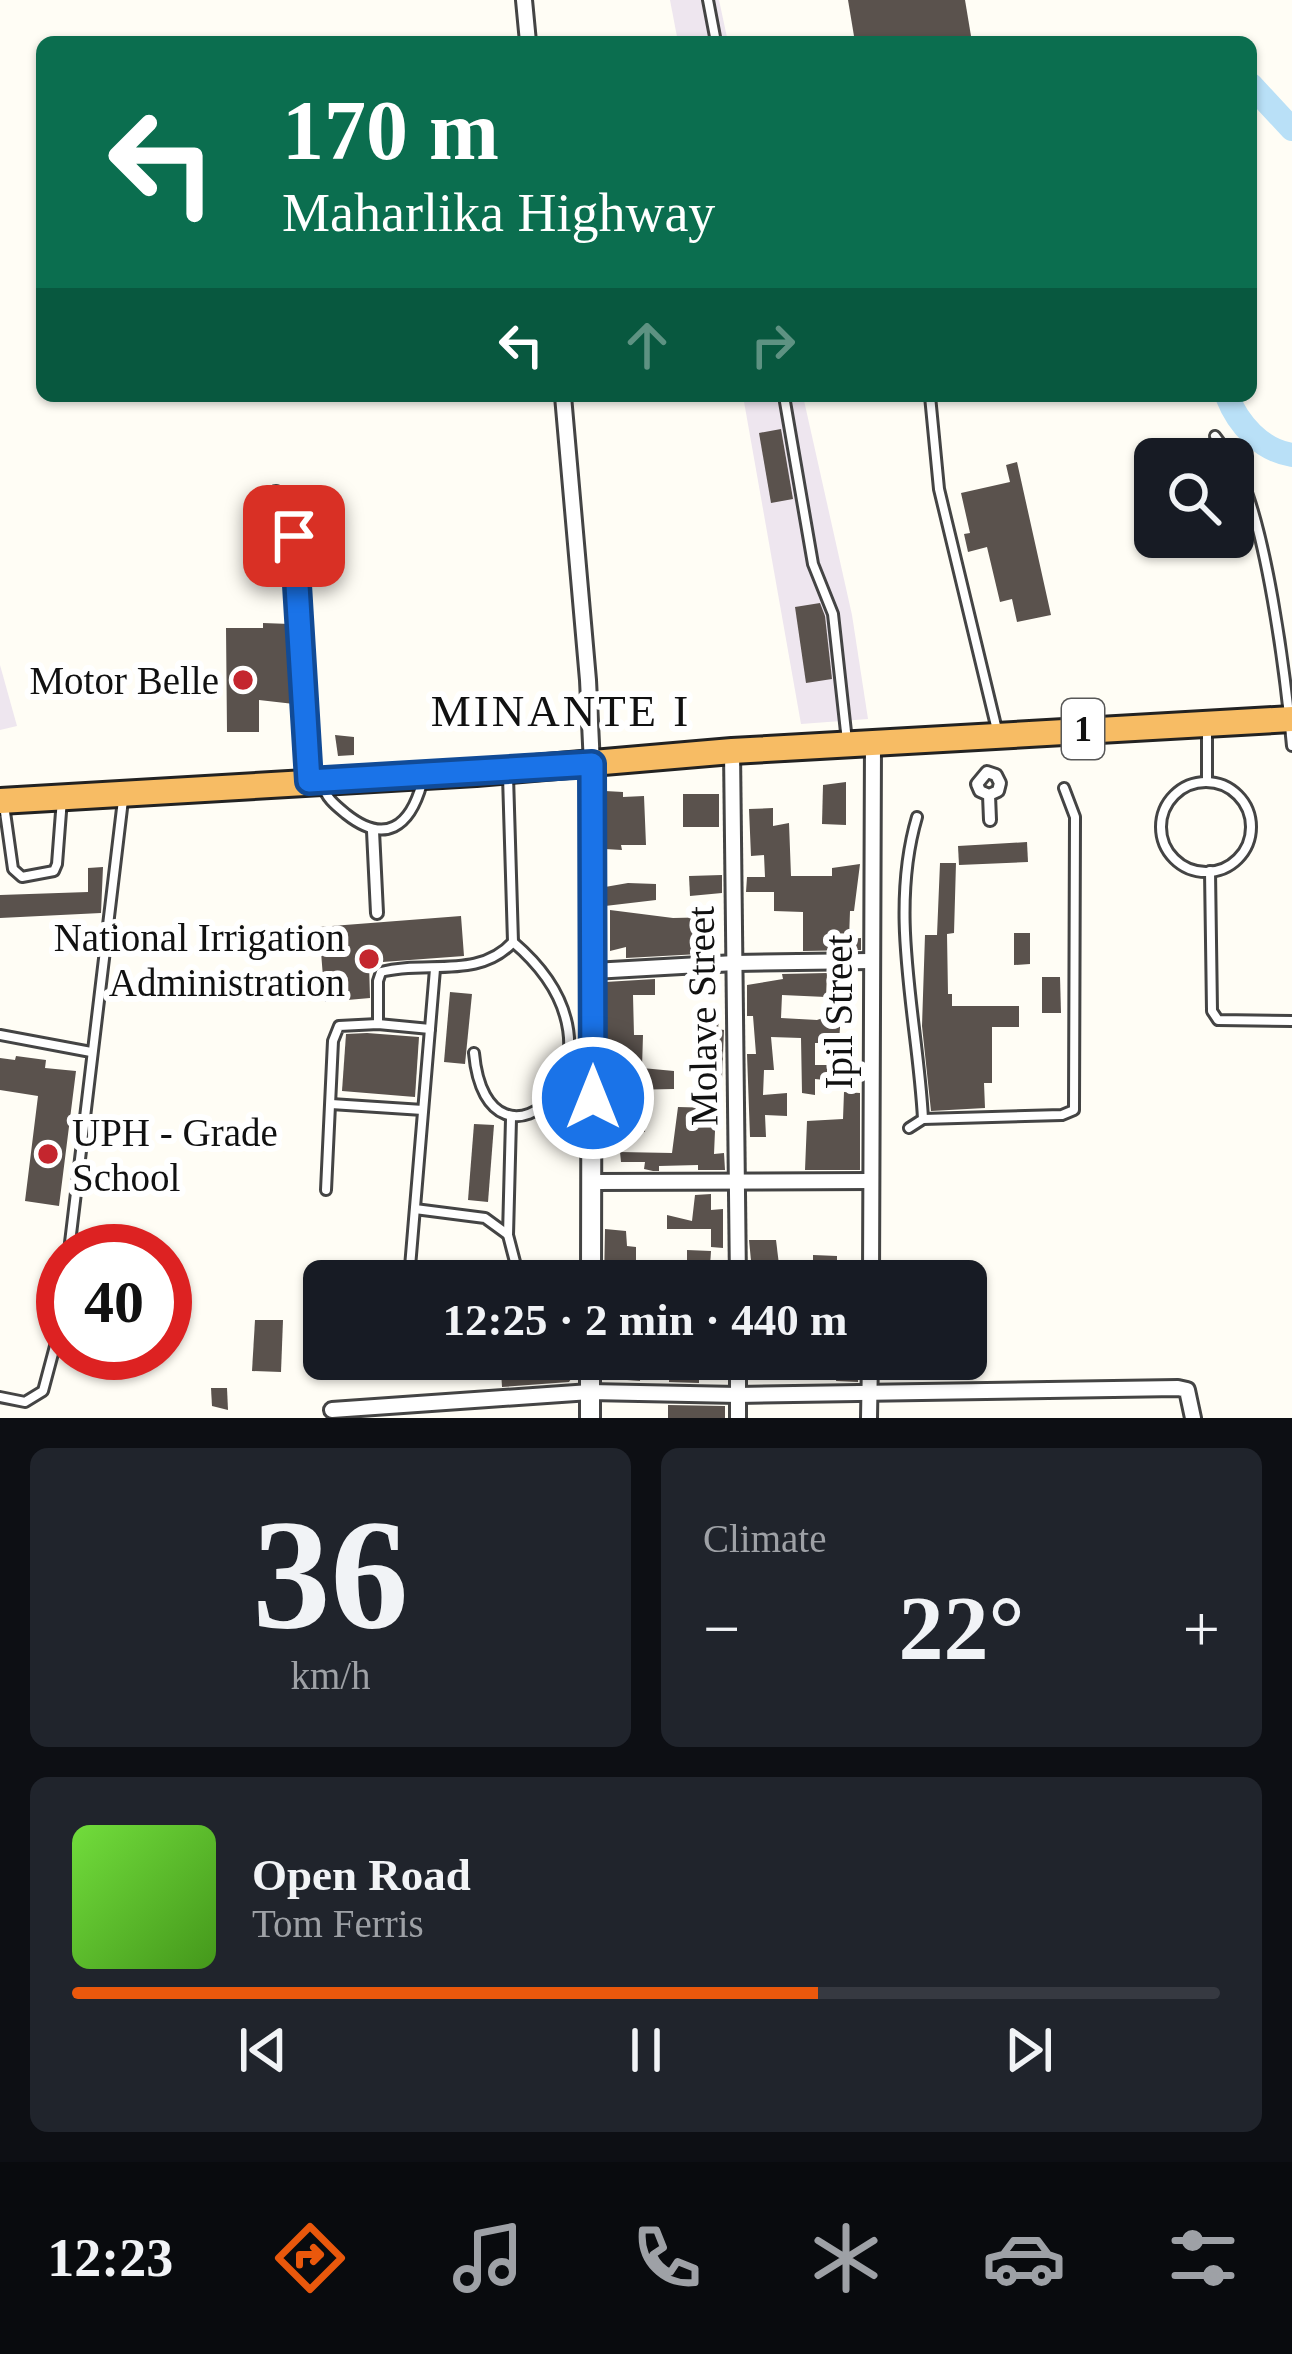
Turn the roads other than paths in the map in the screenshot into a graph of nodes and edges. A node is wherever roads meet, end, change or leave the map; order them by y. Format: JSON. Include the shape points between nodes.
{"nodes":[{"id":1,"x":524,"y":0,"type":"edge"},
{"id":2,"x":708,"y":0,"type":"edge"},
{"id":3,"x":527,"y":36,"type":"edge"},
{"id":4,"x":715,"y":36,"type":"edge"},
{"id":5,"x":563,"y":402,"type":"edge"},
{"id":6,"x":785,"y":402,"type":"edge"},
{"id":7,"x":931,"y":402,"type":"edge"},
{"id":8,"x":275,"y":494,"type":"dead end"},
{"id":9,"x":1254,"y":521,"type":"edge"},
{"id":10,"x":1291,"y":719,"type":"edge"},
{"id":11,"x":1207,"y":722,"type":"junction"},
{"id":12,"x":992,"y":735,"type":"junction"},
{"id":13,"x":860,"y":743,"type":"junction"},
{"id":14,"x":1292,"y":746,"type":"edge"},
{"id":15,"x":732,"y":751,"type":"junction"},
{"id":16,"x":592,"y":764,"type":"junction"},
{"id":17,"x":508,"y":771,"type":"junction"},
{"id":18,"x":424,"y":776,"type":"junction"},
{"id":19,"x":315,"y":781,"type":"junction"},
{"id":20,"x":1207,"y":782,"type":"junction"},
{"id":21,"x":1064,"y":788,"type":"dead end"},
{"id":22,"x":124,"y":794,"type":"junction"},
{"id":23,"x":62,"y":797,"type":"junction"},
{"id":24,"x":2,"y":801,"type":"edge"},
{"id":25,"x":917,"y":817,"type":"dead end"},
{"id":26,"x":990,"y":820,"type":"dead end"},
{"id":27,"x":373,"y":831,"type":"junction"},
{"id":28,"x":1210,"y":871,"type":"junction"},
{"id":29,"x":377,"y":913,"type":"dead end"},
{"id":30,"x":513,"y":942,"type":"junction"},
{"id":31,"x":870,"y":961,"type":"junction"},
{"id":32,"x":735,"y":963,"type":"junction"},
{"id":33,"x":435,"y":969,"type":"junction"},
{"id":34,"x":593,"y":971,"type":"junction"},
{"id":35,"x":1292,"y":1021,"type":"edge"},
{"id":36,"x":378,"y":1024,"type":"junction"},
{"id":37,"x":430,"y":1029,"type":"junction"},
{"id":38,"x":0,"y":1035,"type":"edge"},
{"id":39,"x":91,"y":1052,"type":"junction"},
{"id":40,"x":474,"y":1052,"type":"dead end"},
{"id":41,"x":331,"y":1104,"type":"junction"},
{"id":42,"x":423,"y":1110,"type":"junction"},
{"id":43,"x":511,"y":1119,"type":"junction"},
{"id":44,"x":923,"y":1119,"type":"junction"},
{"id":45,"x":909,"y":1128,"type":"dead end"},
{"id":46,"x":871,"y":1180,"type":"junction"},
{"id":47,"x":737,"y":1181,"type":"junction"},
{"id":48,"x":592,"y":1182,"type":"junction"},
{"id":49,"x":326,"y":1190,"type":"dead end"},
{"id":50,"x":415,"y":1209,"type":"junction"},
{"id":51,"x":72,"y":1224,"type":"edge"},
{"id":52,"x":508,"y":1235,"type":"junction"},
{"id":53,"x":411,"y":1260,"type":"edge"},
{"id":54,"x":515,"y":1260,"type":"edge"},
{"id":55,"x":591,"y":1260,"type":"edge"},
{"id":56,"x":738,"y":1260,"type":"edge"},
{"id":57,"x":871,"y":1260,"type":"edge"},
{"id":58,"x":46,"y":1380,"type":"edge"},
{"id":59,"x":590,"y":1380,"type":"edge"},
{"id":60,"x":738,"y":1380,"type":"edge"},
{"id":61,"x":869,"y":1380,"type":"edge"},
{"id":62,"x":869,"y":1391,"type":"junction"},
{"id":63,"x":590,"y":1392,"type":"junction"},
{"id":64,"x":738,"y":1395,"type":"junction"},
{"id":65,"x":0,"y":1397,"type":"edge"},
{"id":66,"x":332,"y":1410,"type":"dead end"},
{"id":67,"x":590,"y":1418,"type":"edge"},
{"id":68,"x":738,"y":1418,"type":"edge"},
{"id":69,"x":869,"y":1418,"type":"edge"},
{"id":70,"x":1193,"y":1418,"type":"edge"}],
"edges":[{"from":1,"to":3,"type":"street"},
{"from":2,"to":4,"type":"lane"},
{"from":5,"to":16,"type":"street"},
{"from":6,"to":13,"type":"lane","via":[[813,564],[833,614]]},
{"from":7,"to":12,"type":"lane","via":[[939,489]]},
{"from":8,"to":19,"type":"street","via":[[297,552]]},
{"from":9,"to":10,"type":"lane"},
{"from":10,"to":11,"type":"highway","number":"1"},
{"from":10,"to":14,"type":"lane"},
{"from":11,"to":12,"type":"highway","number":"1"},
{"from":11,"to":20,"type":"lane"},
{"from":12,"to":13,"type":"highway","number":"1"},
{"from":12,"to":26,"type":"street","via":[[988,772],[1000,783],[989,795]]},
{"from":13,"to":15,"type":"highway","number":"1"},
{"from":13,"to":31,"type":"street","name":"Ipil Street"},
{"from":15,"to":16,"type":"highway","number":"1"},
{"from":15,"to":32,"type":"street","name":"Molave Street"},
{"from":16,"to":17,"type":"highway","number":"1"},
{"from":16,"to":34,"type":"street"},
{"from":17,"to":18,"type":"highway","number":"1"},
{"from":17,"to":30,"type":"lane"},
{"from":18,"to":19,"type":"highway","number":"1"},
{"from":18,"to":27,"type":"lane","via":[[403,821]]},
{"from":19,"to":22,"type":"highway","number":"1"},
{"from":19,"to":27,"type":"lane"},
{"from":20,"to":28,"type":"lane","via":[[1239,797],[1250,822],[1240,855]]},
{"from":20,"to":28,"type":"lane","via":[[1174,795],[1161,827],[1175,860]]},
{"from":21,"to":44,"type":"lane","via":[[1075,818],[1075,1111]]},
{"from":22,"to":23,"type":"highway","number":"1"},
{"from":22,"to":39,"type":"lane"},
{"from":23,"to":24,"type":"highway","number":"1"},
{"from":23,"to":24,"type":"lane","via":[[57,864],[34,877],[13,869]]},
{"from":25,"to":44,"type":"lane","via":[[908,851],[907,1000],[920,1051]]},
{"from":27,"to":29,"type":"street"},
{"from":28,"to":35,"type":"lane","via":[[1212,1011],[1218,1020]]},
{"from":30,"to":33,"type":"lane","via":[[492,959]]},
{"from":30,"to":43,"type":"lane","via":[[560,998],[571,1035],[557,1089]]},
{"from":31,"to":32,"type":"street"},
{"from":31,"to":46,"type":"street","name":"Ipil Street"},
{"from":32,"to":34,"type":"street"},
{"from":32,"to":47,"type":"street","name":"Molave Street"},
{"from":33,"to":36,"type":"lane","via":[[382,972]]},
{"from":33,"to":37,"type":"lane"},
{"from":34,"to":48,"type":"street"},
{"from":36,"to":37,"type":"lane"},
{"from":36,"to":41,"type":"lane","via":[[339,1026]]},
{"from":37,"to":42,"type":"lane"},
{"from":38,"to":39,"type":"lane"},
{"from":39,"to":51,"type":"lane"},
{"from":40,"to":43,"type":"lane","via":[[489,1102]]},
{"from":41,"to":42,"type":"lane"},
{"from":41,"to":49,"type":"lane"},
{"from":42,"to":50,"type":"lane"},
{"from":43,"to":52,"type":"lane"},
{"from":44,"to":45,"type":"lane"},
{"from":46,"to":47,"type":"street"},
{"from":46,"to":57,"type":"street","name":"Ipil Street"},
{"from":47,"to":48,"type":"street"},
{"from":47,"to":56,"type":"street","name":"Molave Street"},
{"from":48,"to":55,"type":"street"},
{"from":50,"to":52,"type":"lane","via":[[485,1218]]},
{"from":50,"to":53,"type":"lane"},
{"from":52,"to":54,"type":"lane"},
{"from":58,"to":65,"type":"lane","via":[[25,1402]]},
{"from":59,"to":63,"type":"street"},
{"from":60,"to":64,"type":"street"},
{"from":61,"to":62,"type":"street"},
{"from":62,"to":64,"type":"street"},
{"from":62,"to":69,"type":"street"},
{"from":62,"to":70,"type":"street","via":[[1178,1388],[1188,1394]]},
{"from":63,"to":64,"type":"street"},
{"from":63,"to":66,"type":"street"},
{"from":63,"to":67,"type":"street"},
{"from":64,"to":68,"type":"street"}]}
